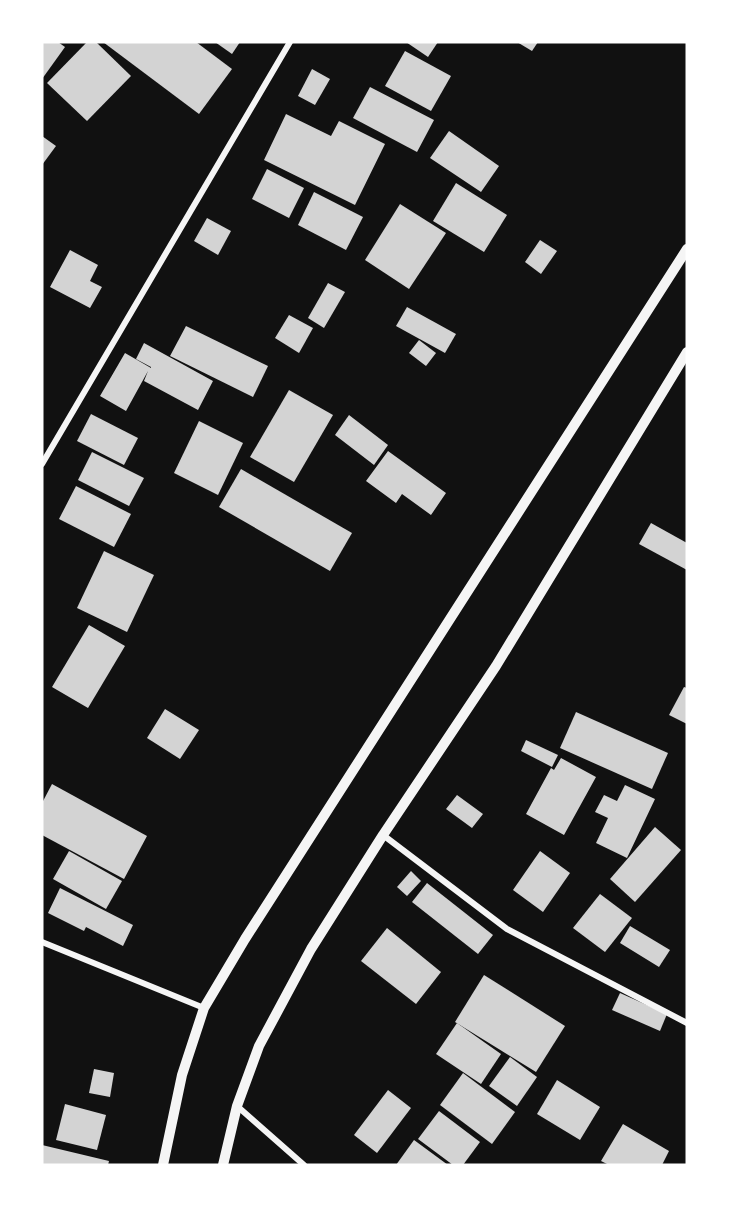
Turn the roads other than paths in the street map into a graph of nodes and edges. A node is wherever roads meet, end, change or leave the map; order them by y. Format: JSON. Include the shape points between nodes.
{"nodes":[{"id":1,"x":290,"y":42,"type":"edge"},
{"id":2,"x":687,"y":249,"type":"edge"},
{"id":3,"x":687,"y":352,"type":"edge"},
{"id":4,"x":42,"y":464,"type":"edge"},
{"id":5,"x":383,"y":835,"type":"junction"},
{"id":6,"x":42,"y":942,"type":"edge"},
{"id":7,"x":204,"y":1008,"type":"junction"},
{"id":8,"x":687,"y":1023,"type":"edge"},
{"id":9,"x":237,"y":1106,"type":"junction"},
{"id":10,"x":164,"y":1165,"type":"edge"},
{"id":11,"x":223,"y":1165,"type":"edge"},
{"id":12,"x":304,"y":1165,"type":"edge"}],
"edges":[{"from":1,"to":4,"type":"street"},
{"from":2,"to":7,"type":"street","via":[[244,939]]},
{"from":3,"to":5,"type":"street","via":[[496,666]]},
{"from":5,"to":8,"type":"street","via":[[507,929]]},
{"from":5,"to":9,"type":"street","via":[[290,987],[259,1046]]},
{"from":6,"to":7,"type":"street"},
{"from":7,"to":10,"type":"street","via":[[182,1076]]},
{"from":9,"to":11,"type":"street"},
{"from":9,"to":12,"type":"street"}]}
